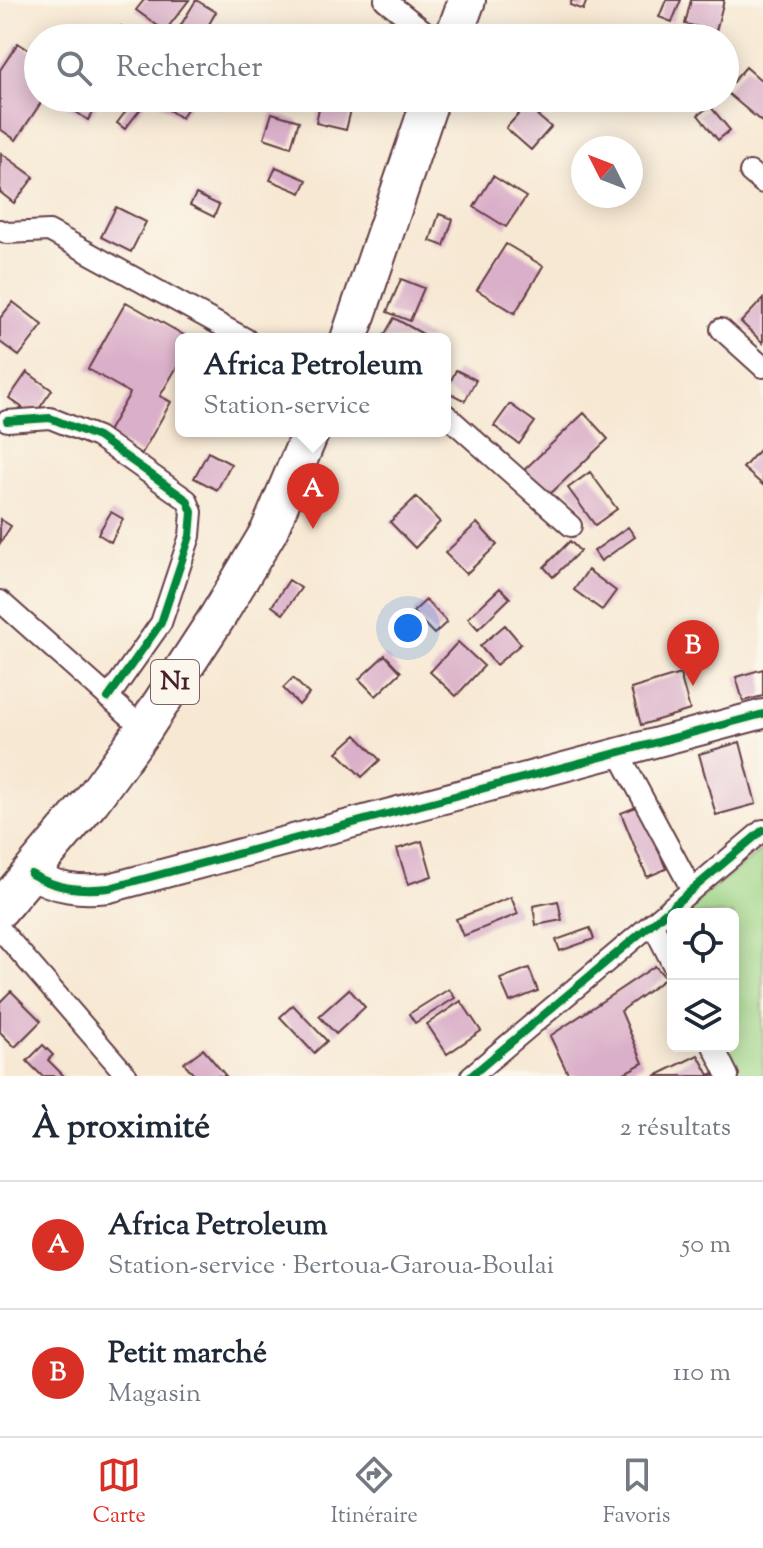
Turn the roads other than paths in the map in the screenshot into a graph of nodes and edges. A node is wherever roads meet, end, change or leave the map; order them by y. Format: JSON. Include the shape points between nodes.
{"nodes":[{"id":1,"x":385,"y":0,"type":"edge"},
{"id":2,"x":467,"y":0,"type":"edge"},
{"id":3,"x":415,"y":24,"type":"edge"},
{"id":4,"x":458,"y":24,"type":"edge"},
{"id":5,"x":426,"y":112,"type":"edge"},
{"id":6,"x":2,"y":236,"type":"edge"},
{"id":7,"x":721,"y":329,"type":"dead end"},
{"id":8,"x":235,"y":333,"type":"edge"},
{"id":9,"x":351,"y":333,"type":"edge"},
{"id":10,"x":763,"y":367,"type":"edge"},
{"id":11,"x":451,"y":419,"type":"edge"},
{"id":12,"x":7,"y":421,"type":"dead end"},
{"id":13,"x":308,"y":437,"type":"edge"},
{"id":14,"x":571,"y":526,"type":"dead end"},
{"id":15,"x":0,"y":601,"type":"edge"},
{"id":16,"x":108,"y":698,"type":"junction"},
{"id":17,"x":763,"y":714,"type":"edge"},
{"id":18,"x":144,"y":729,"type":"junction"},
{"id":19,"x":618,"y":752,"type":"junction"},
{"id":20,"x":763,"y":830,"type":"edge"},
{"id":21,"x":31,"y":874,"type":"junction"},
{"id":22,"x":692,"y":890,"type":"junction"},
{"id":23,"x":0,"y":909,"type":"edge"},
{"id":24,"x":652,"y":923,"type":"junction"},
{"id":25,"x":0,"y":929,"type":"edge"},
{"id":26,"x":667,"y":953,"type":"edge"},
{"id":27,"x":716,"y":1052,"type":"edge"},
{"id":28,"x":127,"y":1076,"type":"edge"},
{"id":29,"x":471,"y":1076,"type":"edge"},
{"id":30,"x":728,"y":1076,"type":"edge"}],
"edges":[{"from":1,"to":3,"type":"street"},
{"from":2,"to":4,"type":"highway"},
{"from":5,"to":9,"type":"highway"},
{"from":6,"to":8,"type":"street","via":[[49,231]]},
{"from":7,"to":10,"type":"street"},
{"from":11,"to":14,"type":"street"},
{"from":12,"to":16,"type":"street","via":[[50,418],[98,437],[187,500],[192,512],[190,536],[161,623]]},
{"from":13,"to":18,"type":"highway","number":"N1","via":[[269,531]]},
{"from":15,"to":16,"type":"street"},
{"from":16,"to":18,"type":"street"},
{"from":17,"to":19,"type":"street"},
{"from":18,"to":21,"type":"highway","number":"N1"},
{"from":19,"to":21,"type":"street","via":[[109,888],[61,887]]},
{"from":19,"to":22,"type":"street"},
{"from":20,"to":22,"type":"street"},
{"from":21,"to":23,"type":"highway","number":"N1"},
{"from":22,"to":24,"type":"street"},
{"from":24,"to":26,"type":"street"},
{"from":24,"to":29,"type":"street"},
{"from":25,"to":28,"type":"street"},
{"from":27,"to":30,"type":"street"}]}
